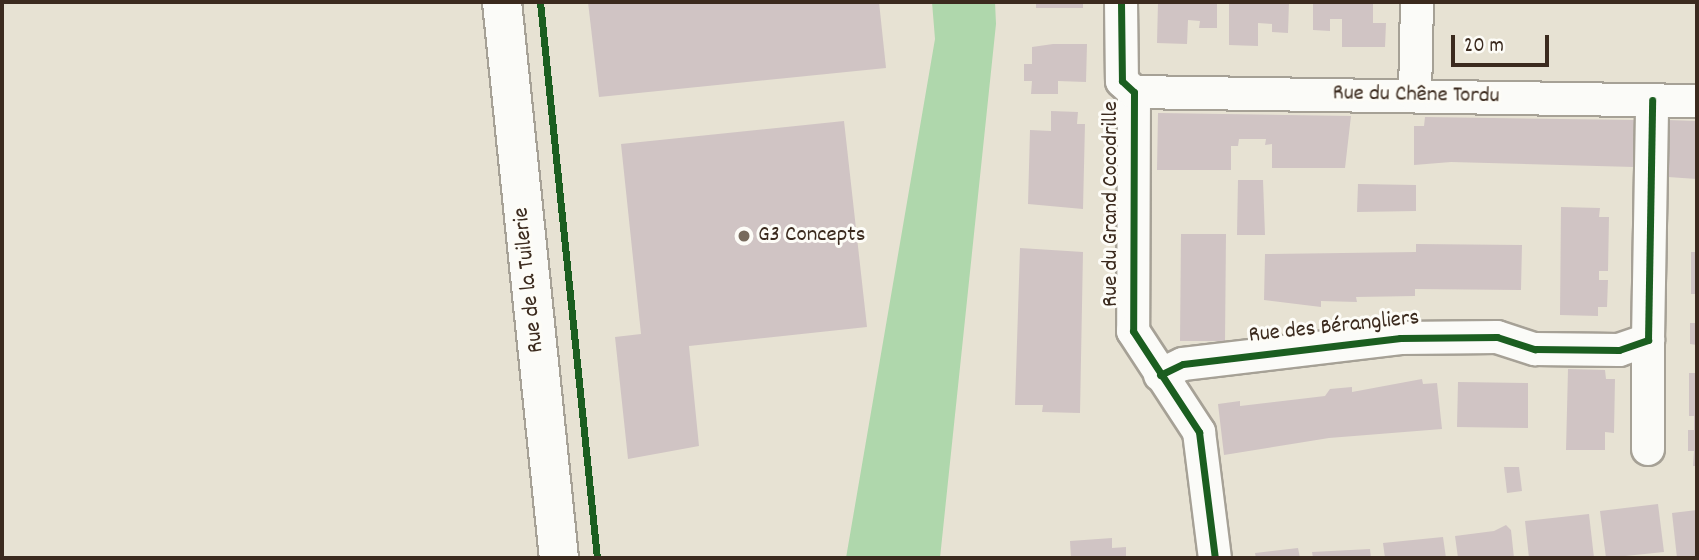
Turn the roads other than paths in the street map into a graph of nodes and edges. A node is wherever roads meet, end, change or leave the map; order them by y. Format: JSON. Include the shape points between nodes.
{"nodes":[{"id":1,"x":502,"y":2,"type":"edge"},
{"id":2,"x":1121,"y":2,"type":"edge"},
{"id":3,"x":1417,"y":2,"type":"edge"},
{"id":4,"x":1134,"y":92,"type":"junction"},
{"id":5,"x":1415,"y":96,"type":"junction"},
{"id":6,"x":1652,"y":100,"type":"junction"},
{"id":7,"x":1697,"y":101,"type":"edge"},
{"id":8,"x":1648,"y":340,"type":"junction"},
{"id":9,"x":1160,"y":374,"type":"junction"},
{"id":10,"x":1648,"y":449,"type":"dead end"},
{"id":11,"x":559,"y":558,"type":"edge"},
{"id":12,"x":1215,"y":558,"type":"edge"}],
"edges":[{"from":1,"to":11,"type":"street","name":"Rue de la Tuilerie"},
{"from":2,"to":4,"type":"street","name":"Rue du Grand Cocodrille","via":[[1122,80]]},
{"from":3,"to":5,"type":"street"},
{"from":4,"to":5,"type":"street","name":"Rue du Chêne Tordu"},
{"from":4,"to":9,"type":"street","name":"Rue du Grand Cocodrille","via":[[1131,321]]},
{"from":5,"to":6,"type":"street","name":"Rue du Chêne Tordu"},
{"from":6,"to":7,"type":"street","name":"Rue du Chêne Tordu"},
{"from":6,"to":8,"type":"street"},
{"from":8,"to":9,"type":"street","name":"Rue des Bérangliers","via":[[1619,350],[1591,350],[1535,349],[1497,337],[1400,338],[1183,364]]},
{"from":8,"to":10,"type":"street"},
{"from":9,"to":12,"type":"street","name":"Rue du Grand Cocodrille","via":[[1199,432]]}]}
